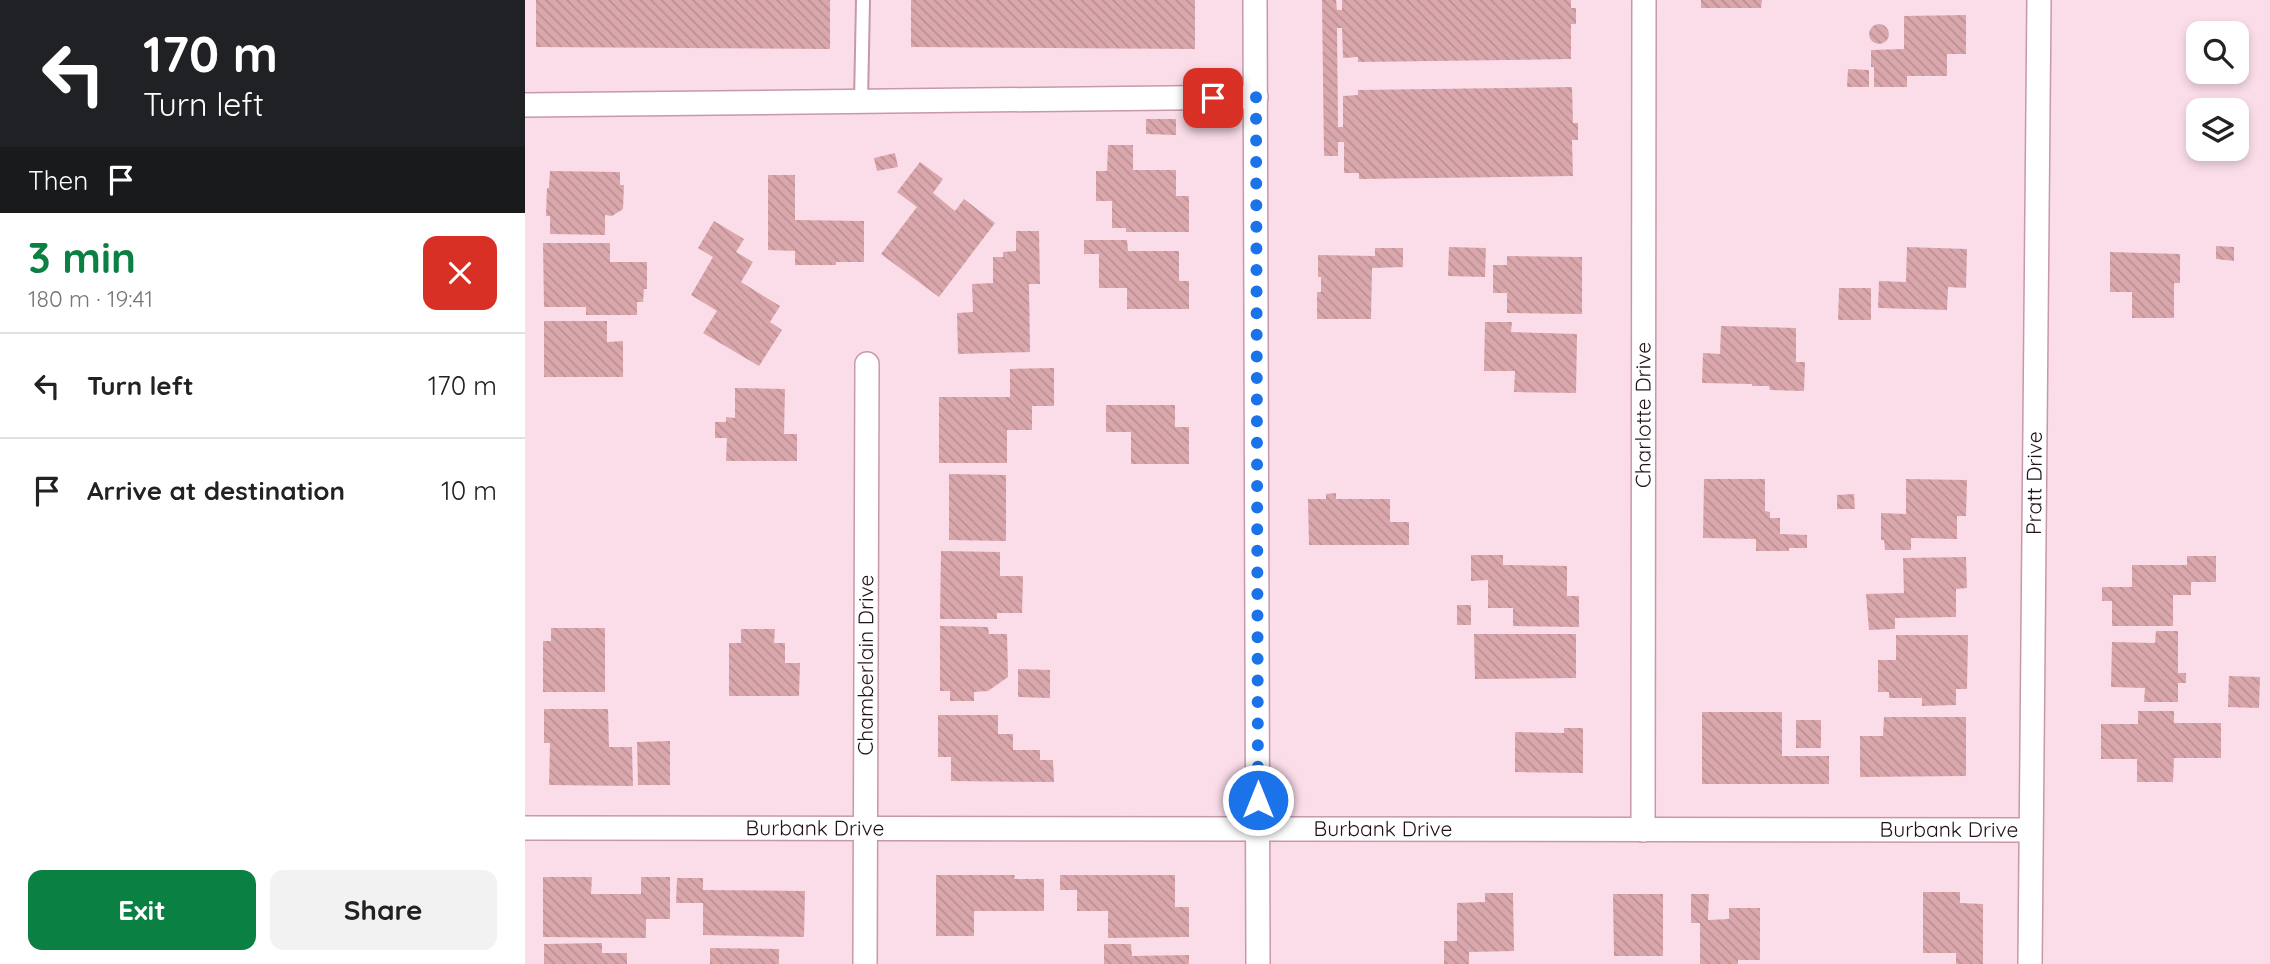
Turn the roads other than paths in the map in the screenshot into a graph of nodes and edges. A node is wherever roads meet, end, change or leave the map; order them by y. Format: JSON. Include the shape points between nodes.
{"nodes":[{"id":1,"x":863,"y":0,"type":"edge"},
{"id":2,"x":1255,"y":0,"type":"edge"},
{"id":3,"x":1644,"y":0,"type":"edge"},
{"id":4,"x":2039,"y":0,"type":"edge"},
{"id":5,"x":1256,"y":97,"type":"junction"},
{"id":6,"x":862,"y":102,"type":"junction"},
{"id":7,"x":525,"y":105,"type":"edge"},
{"id":8,"x":867,"y":364,"type":"dead end"},
{"id":9,"x":1258,"y":827,"type":"junction"},
{"id":10,"x":525,"y":828,"type":"edge"},
{"id":11,"x":865,"y":828,"type":"junction"},
{"id":12,"x":1643,"y":830,"type":"junction"},
{"id":13,"x":2030,"y":830,"type":"junction"},
{"id":14,"x":865,"y":964,"type":"edge"},
{"id":15,"x":1258,"y":964,"type":"edge"},
{"id":16,"x":2030,"y":964,"type":"edge"}],
"edges":[{"from":1,"to":6,"type":"lane"},
{"from":2,"to":5,"type":"street"},
{"from":3,"to":12,"type":"street","name":"Charlotte Drive"},
{"from":4,"to":13,"type":"street","name":"Pratt Drive"},
{"from":5,"to":6,"type":"street"},
{"from":5,"to":9,"type":"street"},
{"from":6,"to":7,"type":"street"},
{"from":8,"to":11,"type":"street","name":"Chamberlain Drive"},
{"from":9,"to":11,"type":"street","name":"Burbank Drive"},
{"from":9,"to":12,"type":"street","name":"Burbank Drive"},
{"from":9,"to":15,"type":"street"},
{"from":10,"to":11,"type":"street","name":"Burbank Drive"},
{"from":11,"to":14,"type":"street","name":"Chamberlain Drive"},
{"from":12,"to":13,"type":"street","name":"Burbank Drive"},
{"from":13,"to":16,"type":"street","name":"Pratt Drive"}]}
